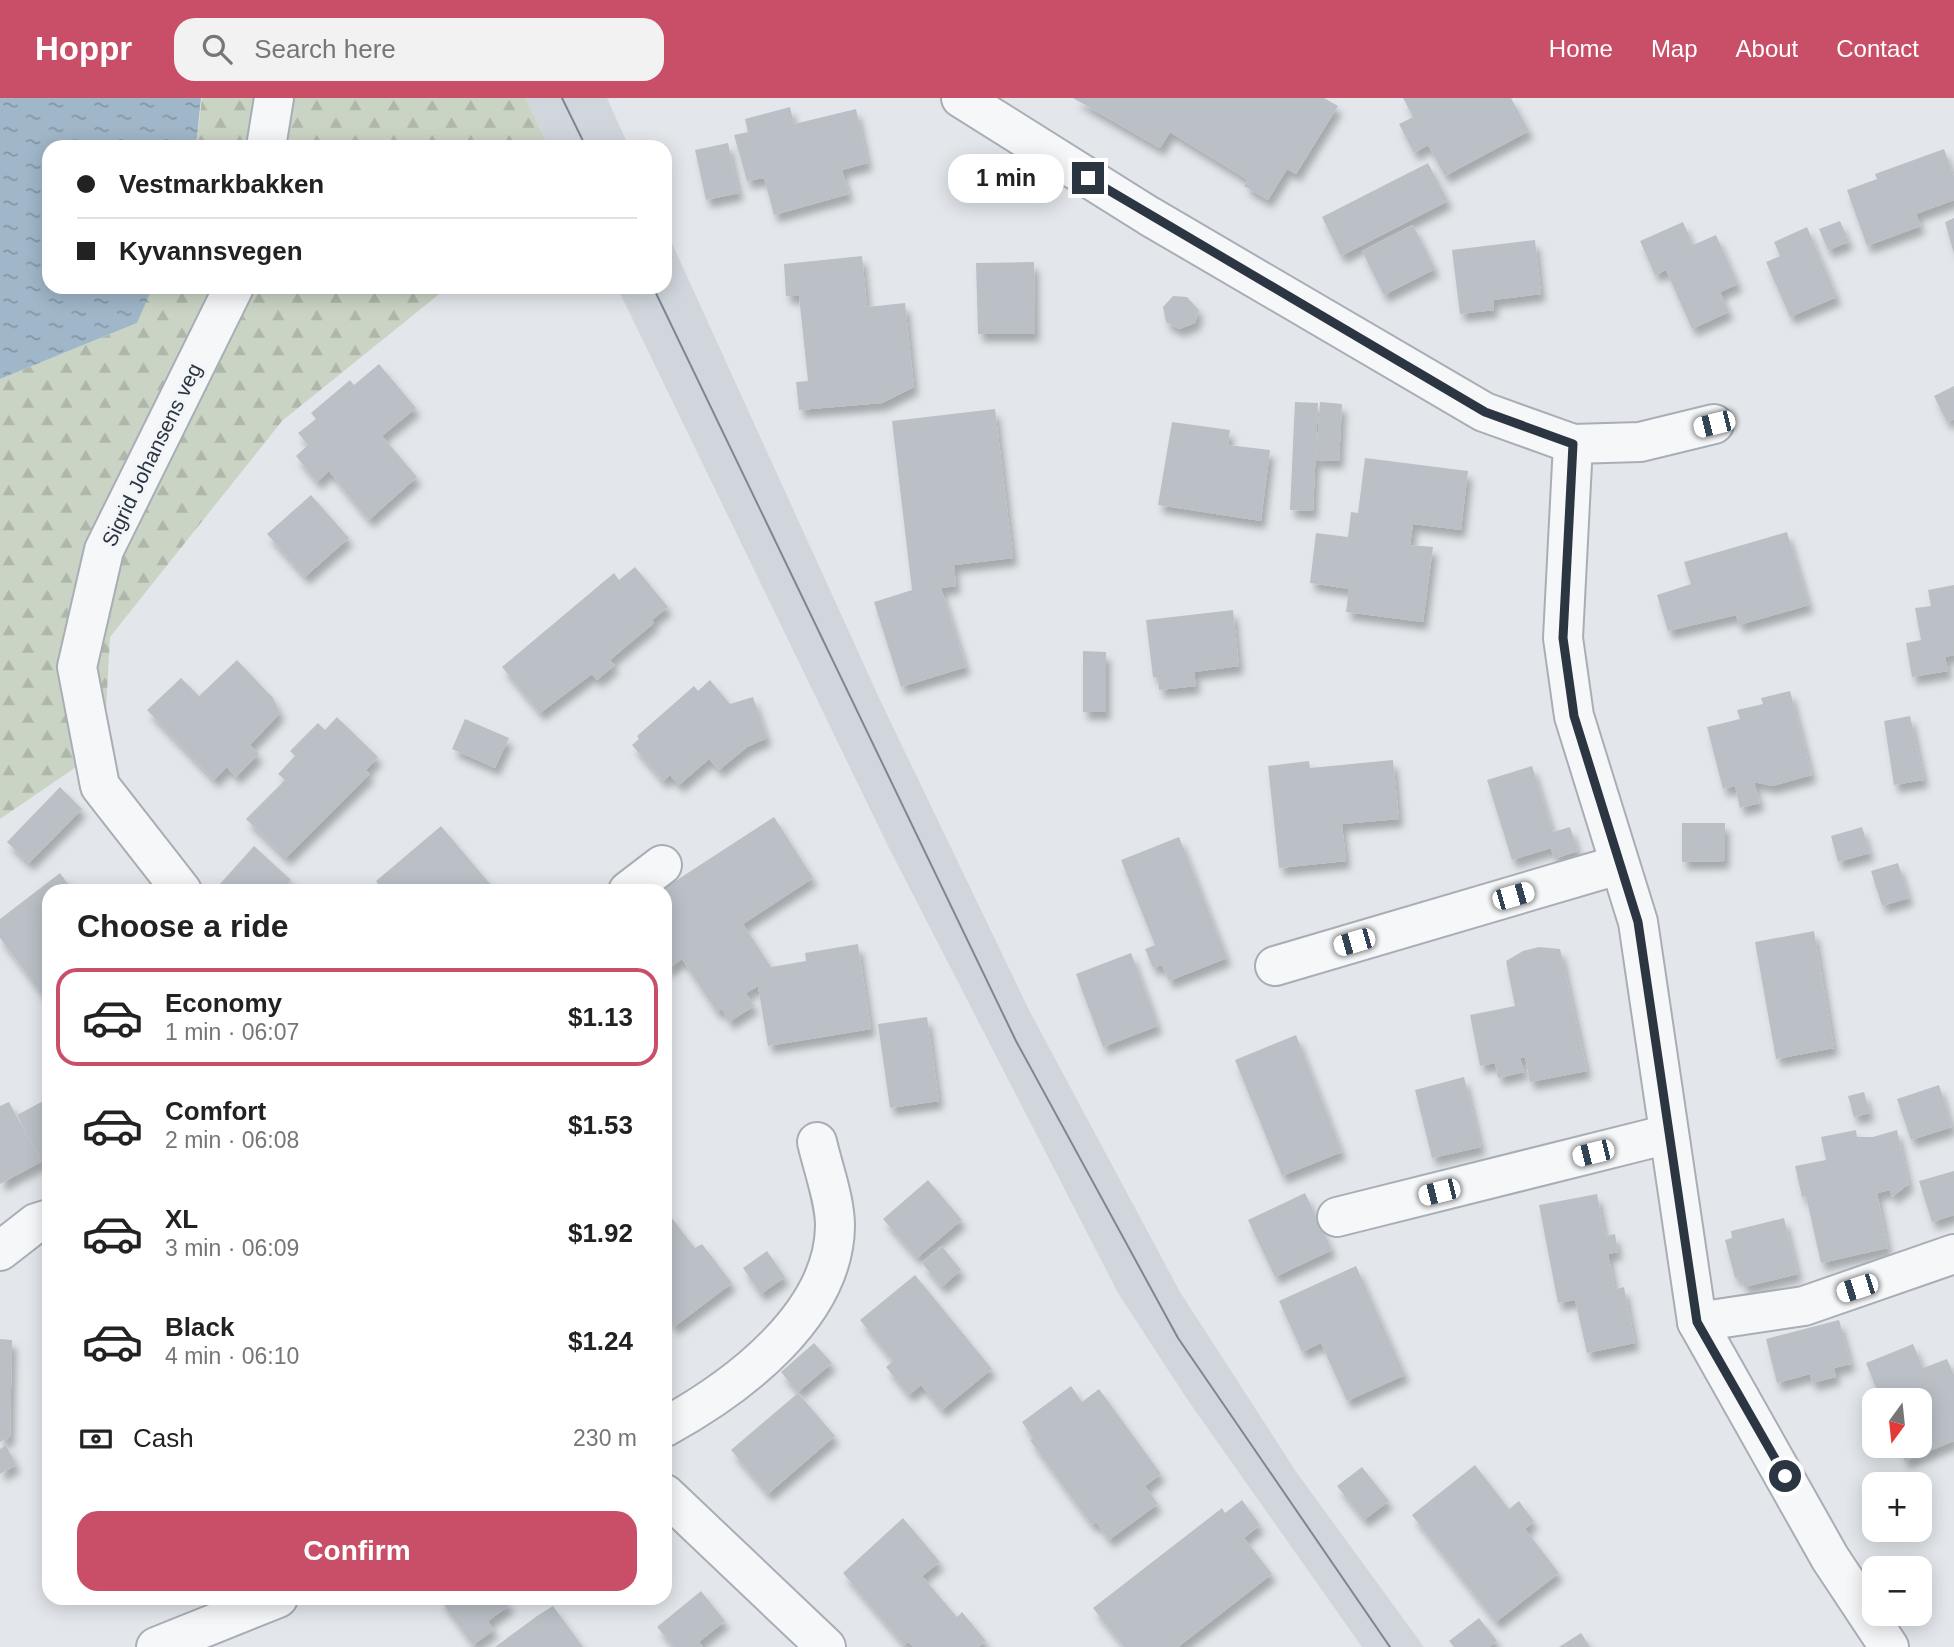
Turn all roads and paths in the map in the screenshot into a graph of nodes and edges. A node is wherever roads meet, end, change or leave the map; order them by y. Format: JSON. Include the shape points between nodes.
{"nodes":[{"id":1,"x":274,"y":98,"type":"edge"},
{"id":2,"x":975,"y":102,"type":"edge"},
{"id":3,"x":267,"y":140,"type":"edge"},
{"id":4,"x":231,"y":294,"type":"edge"},
{"id":5,"x":1714,"y":424,"type":"dead end"},
{"id":6,"x":1573,"y":444,"type":"junction"},
{"id":7,"x":662,"y":865,"type":"dead end"},
{"id":8,"x":1618,"y":865,"type":"junction"},
{"id":9,"x":177,"y":884,"type":"edge"},
{"id":10,"x":637,"y":884,"type":"edge"},
{"id":11,"x":1275,"y":966,"type":"dead end"},
{"id":12,"x":1670,"y":1134,"type":"junction"},
{"id":13,"x":817,"y":1142,"type":"dead end"},
{"id":14,"x":1337,"y":1217,"type":"dead end"},
{"id":15,"x":42,"y":1221,"type":"edge"},
{"id":16,"x":0,"y":1251,"type":"edge"},
{"id":17,"x":1954,"y":1254,"type":"edge"},
{"id":18,"x":1697,"y":1322,"type":"junction"},
{"id":19,"x":672,"y":1423,"type":"edge"},
{"id":20,"x":672,"y":1501,"type":"edge"},
{"id":21,"x":262,"y":1605,"type":"edge"},
{"id":22,"x":169,"y":1645,"type":"edge"},
{"id":23,"x":826,"y":1647,"type":"edge"},
{"id":24,"x":1889,"y":1647,"type":"edge"}],
"edges":[{"from":1,"to":3,"type":"street"},
{"from":2,"to":6,"type":"street","via":[[1149,216],[1485,412]]},
{"from":4,"to":9,"type":"street","name":"Sigrid Johansens veg","via":[[104,550],[77,667],[100,786]]},
{"from":5,"to":6,"type":"street","via":[[1640,442]]},
{"from":6,"to":8,"type":"street","via":[[1563,638],[1574,716]]},
{"from":7,"to":10,"type":"street"},
{"from":8,"to":11,"type":"street"},
{"from":8,"to":12,"type":"street","via":[[1638,922]]},
{"from":12,"to":14,"type":"street"},
{"from":12,"to":18,"type":"street"},
{"from":13,"to":19,"type":"street","via":[[835,1224],[821,1284],[785,1336]]},
{"from":15,"to":16,"type":"street"},
{"from":17,"to":18,"type":"street","via":[[1804,1306]]},
{"from":18,"to":24,"type":"street","via":[[1830,1559]]},
{"from":20,"to":23,"type":"street"},
{"from":21,"to":22,"type":"street"}]}
